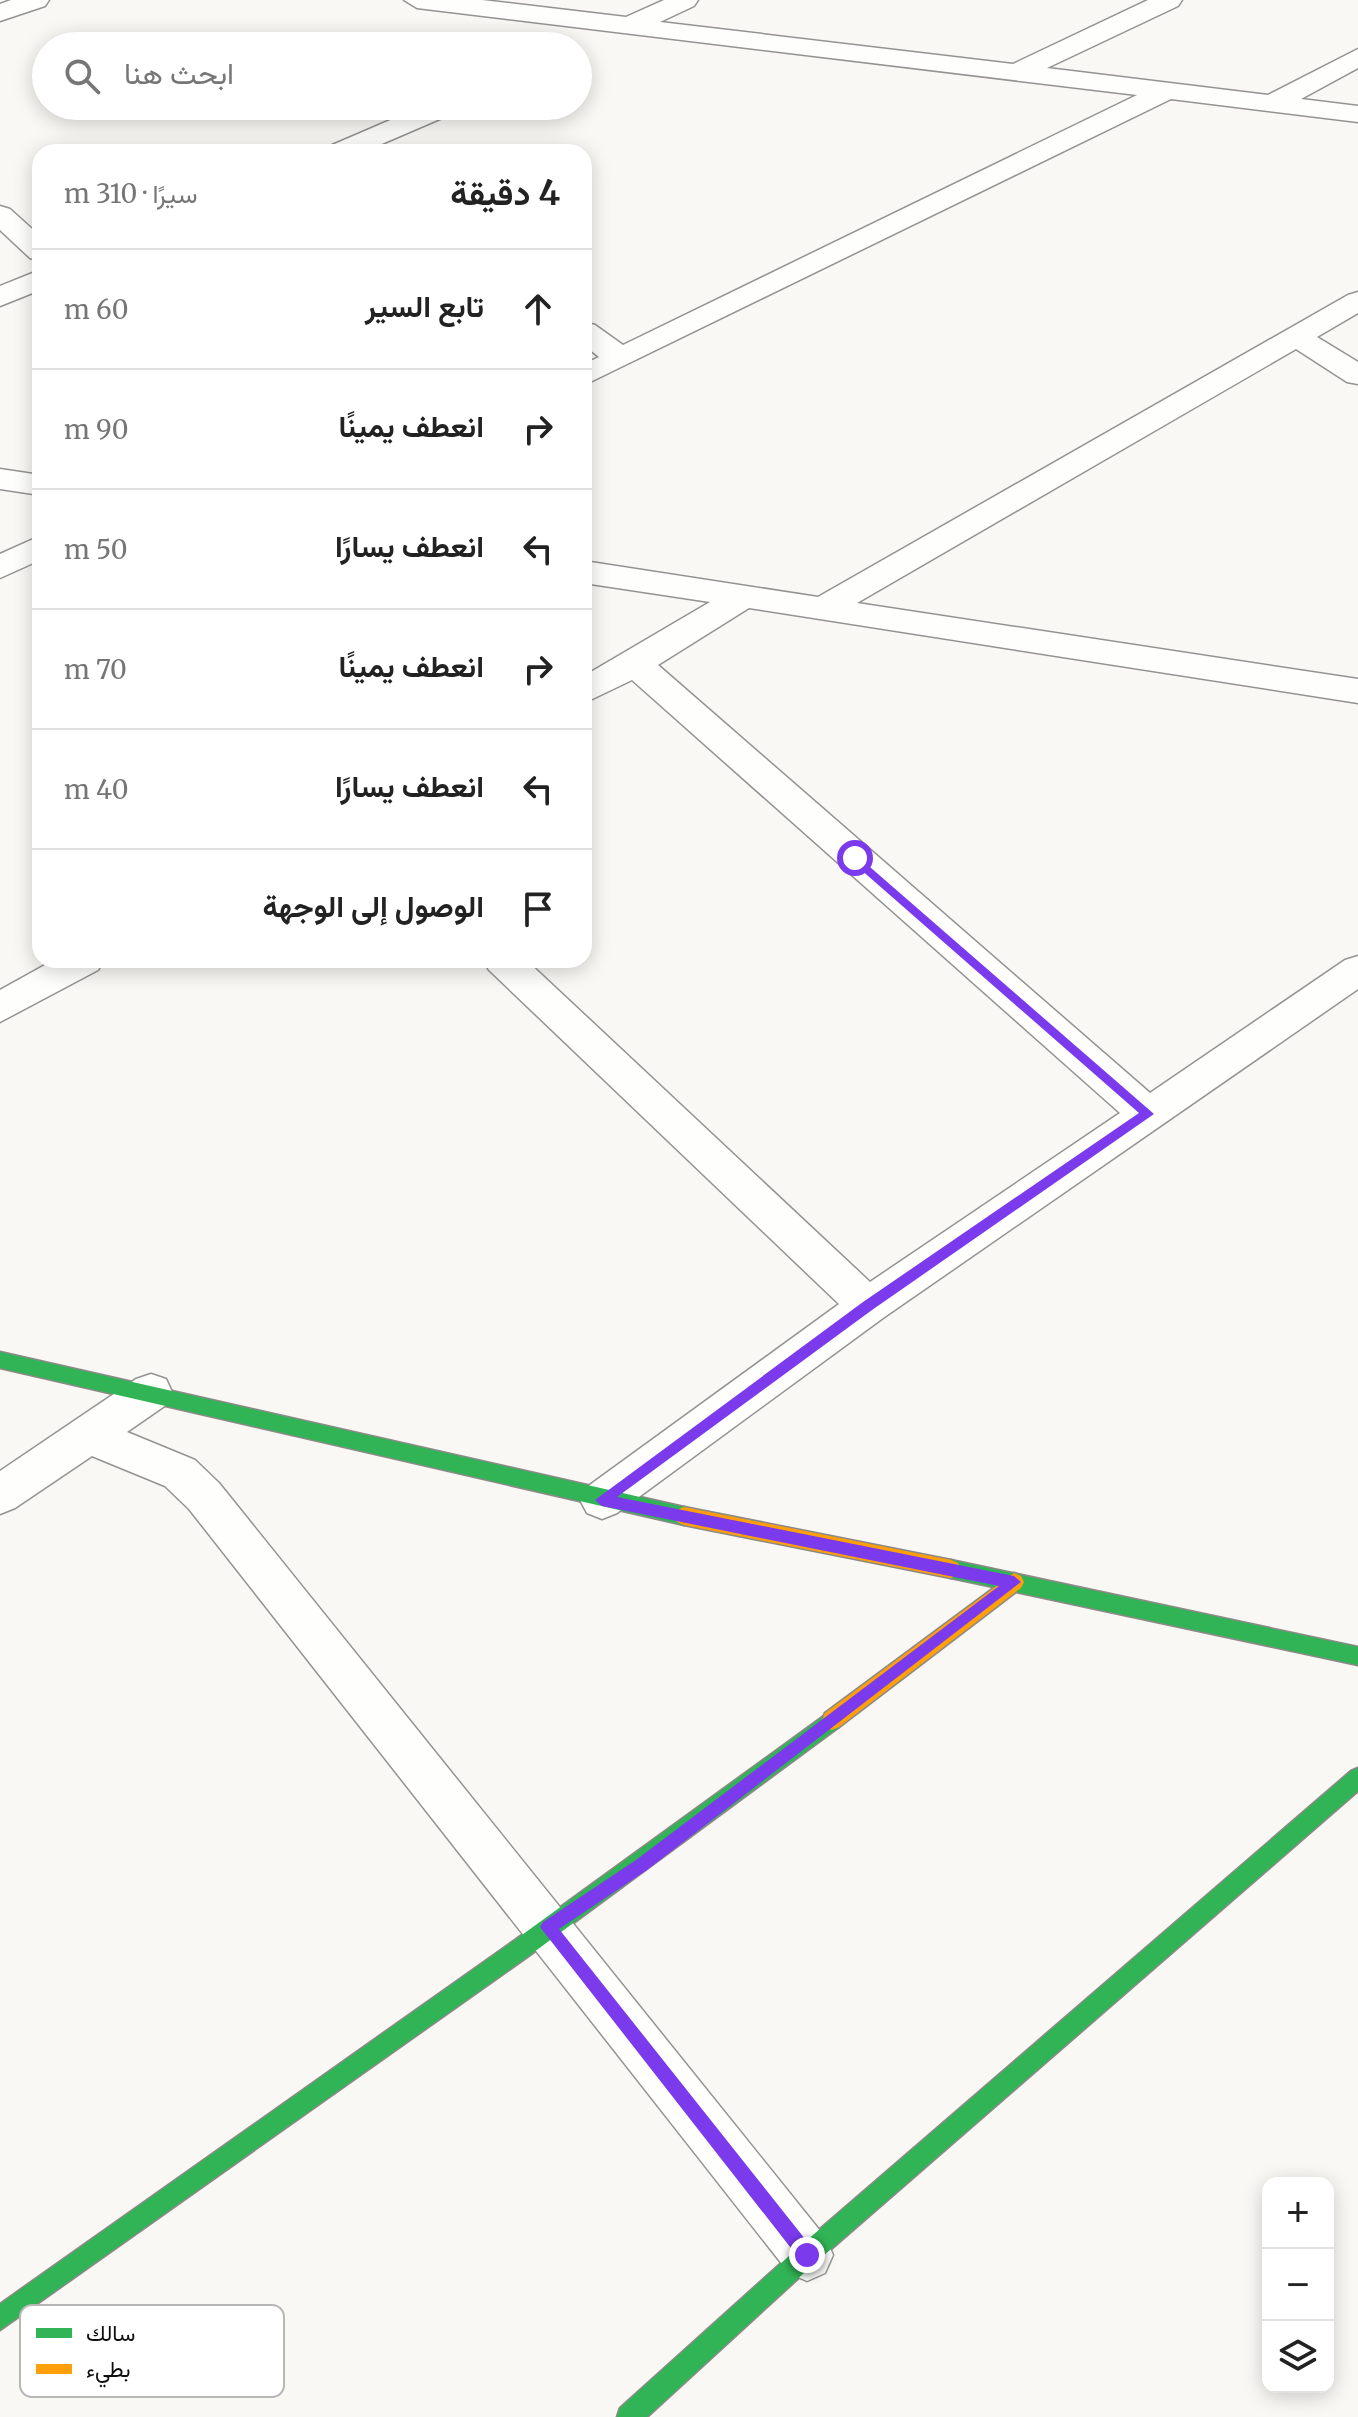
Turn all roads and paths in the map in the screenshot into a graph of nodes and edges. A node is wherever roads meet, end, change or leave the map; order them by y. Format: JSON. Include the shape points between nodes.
{"nodes":[{"id":1,"x":36,"y":0,"type":"edge"},
{"id":2,"x":417,"y":0,"type":"edge"},
{"id":3,"x":685,"y":0,"type":"edge"},
{"id":4,"x":1169,"y":0,"type":"edge"},
{"id":5,"x":0,"y":13,"type":"edge"},
{"id":6,"x":628,"y":27,"type":"junction"},
{"id":7,"x":592,"y":43,"type":"edge"},
{"id":8,"x":1358,"y":57,"type":"edge"},
{"id":9,"x":1016,"y":73,"type":"junction"},
{"id":10,"x":1165,"y":92,"type":"junction"},
{"id":11,"x":1273,"y":103,"type":"junction"},
{"id":12,"x":1358,"y":114,"type":"edge"},
{"id":13,"x":415,"y":120,"type":"edge"},
{"id":14,"x":361,"y":144,"type":"edge"},
{"id":15,"x":0,"y":215,"type":"edge"},
{"id":16,"x":32,"y":245,"type":"edge"},
{"id":17,"x":32,"y":283,"type":"edge"},
{"id":18,"x":0,"y":297,"type":"edge"},
{"id":19,"x":1358,"y":301,"type":"edge"},
{"id":20,"x":592,"y":337,"type":"edge"},
{"id":21,"x":1298,"y":338,"type":"junction"},
{"id":22,"x":620,"y":358,"type":"junction"},
{"id":23,"x":592,"y":372,"type":"edge"},
{"id":24,"x":1358,"y":375,"type":"edge"},
{"id":25,"x":0,"y":479,"type":"edge"},
{"id":26,"x":32,"y":484,"type":"edge"},
{"id":27,"x":32,"y":551,"type":"edge"},
{"id":28,"x":0,"y":567,"type":"edge"},
{"id":29,"x":592,"y":573,"type":"edge"},
{"id":30,"x":740,"y":599,"type":"junction"},
{"id":31,"x":820,"y":610,"type":"junction"},
{"id":32,"x":635,"y":664,"type":"junction"},
{"id":33,"x":592,"y":687,"type":"edge"},
{"id":34,"x":1358,"y":691,"type":"edge"},
{"id":35,"x":71,"y":968,"type":"edge"},
{"id":36,"x":510,"y":968,"type":"edge"},
{"id":37,"x":1358,"y":970,"type":"edge"},
{"id":38,"x":0,"y":1008,"type":"edge"},
{"id":39,"x":1148,"y":1114,"type":"junction"},
{"id":40,"x":868,"y":1306,"type":"junction"},
{"id":41,"x":0,"y":1360,"type":"edge"},
{"id":42,"x":151,"y":1392,"type":"junction"},
{"id":43,"x":90,"y":1436,"type":"junction"},
{"id":44,"x":0,"y":1495,"type":"edge"},
{"id":45,"x":602,"y":1500,"type":"junction"},
{"id":46,"x":1014,"y":1582,"type":"junction"},
{"id":47,"x":1358,"y":1656,"type":"edge"},
{"id":48,"x":1358,"y":1778,"type":"edge"},
{"id":49,"x":548,"y":1927,"type":"junction"},
{"id":50,"x":807,"y":2255,"type":"junction"},
{"id":51,"x":0,"y":2318,"type":"edge"},
{"id":52,"x":629,"y":2417,"type":"edge"}],
"edges":[{"from":1,"to":5,"type":"street"},
{"from":2,"to":6,"type":"street"},
{"from":3,"to":6,"type":"street"},
{"from":4,"to":9,"type":"street"},
{"from":6,"to":7,"type":"street"},
{"from":6,"to":9,"type":"street"},
{"from":8,"to":11,"type":"street"},
{"from":9,"to":10,"type":"street"},
{"from":10,"to":11,"type":"street"},
{"from":10,"to":22,"type":"street"},
{"from":11,"to":12,"type":"street"},
{"from":13,"to":14,"type":"street"},
{"from":15,"to":16,"type":"street"},
{"from":17,"to":18,"type":"street"},
{"from":19,"to":21,"type":"street"},
{"from":20,"to":22,"type":"street"},
{"from":21,"to":24,"type":"street"},
{"from":21,"to":31,"type":"street"},
{"from":22,"to":23,"type":"street"},
{"from":25,"to":26,"type":"street"},
{"from":27,"to":28,"type":"street"},
{"from":29,"to":30,"type":"street"},
{"from":30,"to":31,"type":"street"},
{"from":30,"to":32,"type":"street"},
{"from":31,"to":34,"type":"street"},
{"from":32,"to":33,"type":"street"},
{"from":32,"to":39,"type":"street"},
{"from":35,"to":38,"type":"street"},
{"from":36,"to":40,"type":"street"},
{"from":37,"to":39,"type":"street"},
{"from":39,"to":40,"type":"street"},
{"from":40,"to":45,"type":"street"},
{"from":41,"to":42,"type":"street"},
{"from":42,"to":43,"type":"street"},
{"from":42,"to":45,"type":"street"},
{"from":43,"to":44,"type":"street"},
{"from":43,"to":49,"type":"street","via":[[180,1473],[204,1496]]},
{"from":45,"to":46,"type":"street"},
{"from":46,"to":47,"type":"street"},
{"from":46,"to":49,"type":"street","via":[[642,1865]]},
{"from":48,"to":50,"type":"street"},
{"from":49,"to":50,"type":"street"},
{"from":49,"to":51,"type":"street"},
{"from":50,"to":52,"type":"street"}]}
